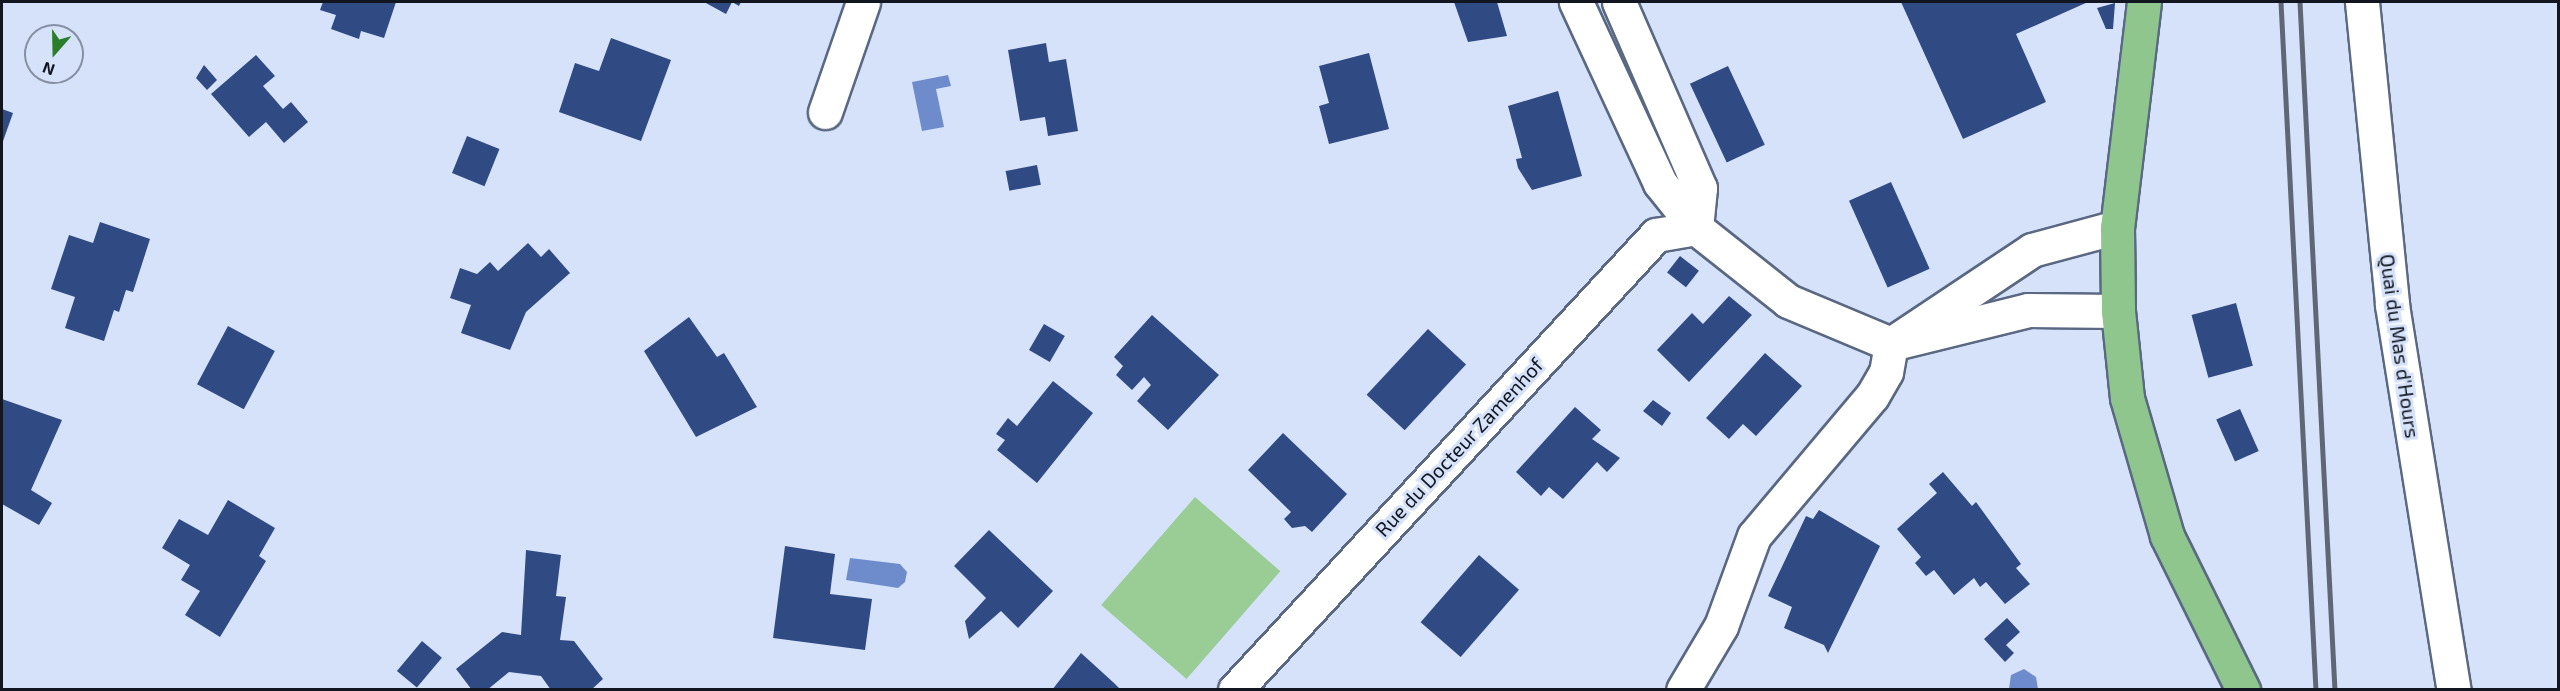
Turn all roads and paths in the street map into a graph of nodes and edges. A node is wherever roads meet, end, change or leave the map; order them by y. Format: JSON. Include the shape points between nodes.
{"nodes":[{"id":1,"x":862,"y":2,"type":"edge"},
{"id":2,"x":1576,"y":2,"type":"edge"},
{"id":3,"x":1619,"y":2,"type":"edge"},
{"id":4,"x":2144,"y":2,"type":"edge"},
{"id":5,"x":2362,"y":2,"type":"edge"},
{"id":6,"x":825,"y":112,"type":"dead end"},
{"id":7,"x":2118,"y":227,"type":"junction"},
{"id":8,"x":1696,"y":228,"type":"junction"},
{"id":9,"x":2118,"y":311,"type":"junction"},
{"id":10,"x":1891,"y":344,"type":"junction"},
{"id":11,"x":2236,"y":678,"type":"edge"},
{"id":12,"x":1235,"y":690,"type":"edge"},
{"id":13,"x":1683,"y":690,"type":"edge"},
{"id":14,"x":2454,"y":690,"type":"edge"}],
"edges":[{"from":1,"to":6,"type":"street"},
{"from":2,"to":8,"type":"street","via":[[1660,183]]},
{"from":3,"to":8,"type":"street","via":[[1700,188]]},
{"from":4,"to":7,"type":"main road"},
{"from":5,"to":14,"type":"street","name":"Quai du Mas d'Hours","via":[[2392,305]]},
{"from":7,"to":9,"type":"main road"},
{"from":7,"to":10,"type":"street","via":[[2032,250]]},
{"from":8,"to":10,"type":"street","via":[[1788,301]]},
{"from":8,"to":12,"type":"street","name":"Rue du Docteur Zamenhof","via":[[1656,235]]},
{"from":9,"to":10,"type":"street","via":[[2028,310]]},
{"from":9,"to":11,"type":"main road","via":[[2127,398],[2167,536]]},
{"from":10,"to":13,"type":"street","via":[[1886,372],[1872,396],[1754,536],[1721,626]]}]}
